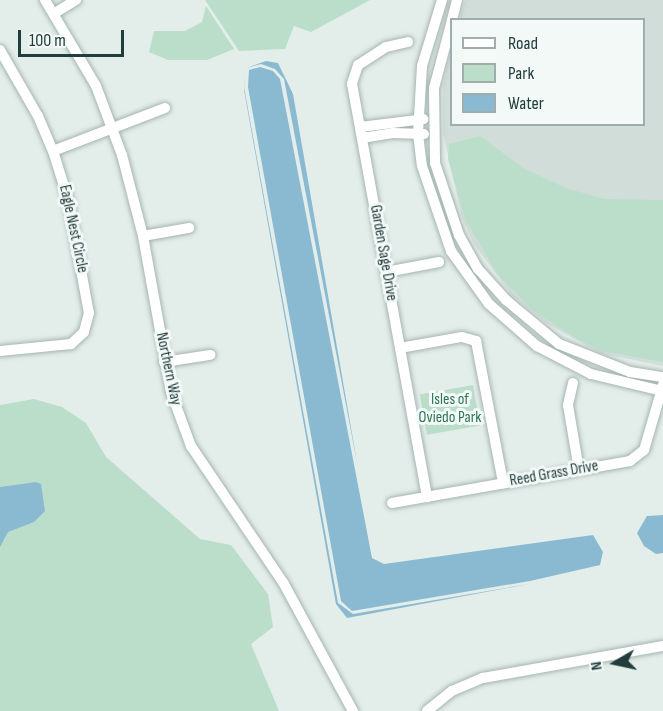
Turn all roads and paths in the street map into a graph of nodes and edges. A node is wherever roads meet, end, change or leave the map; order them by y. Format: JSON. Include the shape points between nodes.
{"nodes":[{"id":1,"x":45,"y":0,"type":"edge"},
{"id":2,"x":75,"y":0,"type":"edge"},
{"id":3,"x":442,"y":0,"type":"edge"},
{"id":4,"x":457,"y":0,"type":"edge"},
{"id":5,"x":55,"y":13,"type":"junction"},
{"id":6,"x":452,"y":18,"type":"edge"},
{"id":7,"x":450,"y":26,"type":"edge"},
{"id":8,"x":408,"y":42,"type":"dead end"},
{"id":9,"x":0,"y":50,"type":"edge"},
{"id":10,"x":165,"y":108,"type":"dead end"},
{"id":11,"x":433,"y":118,"type":"junction"},
{"id":12,"x":418,"y":120,"type":"junction"},
{"id":13,"x":112,"y":126,"type":"junction"},
{"id":14,"x":393,"y":127,"type":"junction"},
{"id":15,"x":361,"y":132,"type":"junction"},
{"id":16,"x":418,"y":134,"type":"junction"},
{"id":17,"x":434,"y":135,"type":"junction"},
{"id":18,"x":53,"y":151,"type":"junction"},
{"id":19,"x":189,"y":228,"type":"dead end"},
{"id":20,"x":144,"y":236,"type":"junction"},
{"id":21,"x":440,"y":262,"type":"dead end"},
{"id":22,"x":386,"y":272,"type":"junction"},
{"id":23,"x":400,"y":348,"type":"junction"},
{"id":24,"x":0,"y":351,"type":"edge"},
{"id":25,"x":210,"y":355,"type":"dead end"},
{"id":26,"x":164,"y":362,"type":"junction"},
{"id":27,"x":663,"y":377,"type":"edge"},
{"id":28,"x":573,"y":383,"type":"dead end"},
{"id":29,"x":662,"y":389,"type":"edge"},
{"id":30,"x":579,"y":470,"type":"junction"},
{"id":31,"x":503,"y":483,"type":"junction"},
{"id":32,"x":427,"y":497,"type":"junction"},
{"id":33,"x":393,"y":503,"type":"dead end"},
{"id":34,"x":663,"y":646,"type":"edge"},
{"id":35,"x":353,"y":711,"type":"edge"},
{"id":36,"x":427,"y":711,"type":"edge"}],
"edges":[{"from":1,"to":5,"type":"street","name":"Northern Way"},
{"from":2,"to":5,"type":"street"},
{"from":3,"to":12,"type":"street","via":[[423,66]]},
{"from":4,"to":6,"type":"street"},
{"from":5,"to":13,"type":"street","name":"Northern Way","via":[[79,52]]},
{"from":7,"to":11,"type":"street","via":[[439,58]]},
{"from":8,"to":15,"type":"street","name":"Garden Sage Drive","via":[[386,47],[354,72]]},
{"from":9,"to":18,"type":"street","name":"Eagle Nest Circle"},
{"from":10,"to":13,"type":"street"},
{"from":11,"to":12,"type":"street"},
{"from":11,"to":17,"type":"street"},
{"from":12,"to":14,"type":"street"},
{"from":12,"to":16,"type":"street"},
{"from":13,"to":18,"type":"street"},
{"from":13,"to":20,"type":"street","name":"Northern Way"},
{"from":14,"to":15,"type":"street"},
{"from":14,"to":16,"type":"street"},
{"from":15,"to":22,"type":"street","name":"Garden Sage Drive"},
{"from":16,"to":17,"type":"street"},
{"from":16,"to":29,"type":"street","via":[[422,166],[440,225],[451,251],[489,304],[537,346],[564,362],[618,383]]},
{"from":17,"to":27,"type":"street","via":[[443,194],[459,235],[478,269],[506,300],[559,344],[630,372]]},
{"from":18,"to":24,"type":"street","name":"Eagle Nest Circle","via":[[77,239],[88,325],[71,344]]},
{"from":19,"to":20,"type":"street"},
{"from":20,"to":26,"type":"street","name":"Northern Way"},
{"from":21,"to":22,"type":"street"},
{"from":22,"to":23,"type":"street","name":"Garden Sage Drive"},
{"from":23,"to":31,"type":"street","via":[[462,337],[476,341]]},
{"from":23,"to":32,"type":"street","name":"Garden Sage Drive"},
{"from":25,"to":26,"type":"street"},
{"from":26,"to":35,"type":"street","name":"Northern Way","via":[[191,446],[284,584]]},
{"from":28,"to":30,"type":"street","via":[[568,405]]},
{"from":29,"to":30,"type":"street","name":"Reed Grass Drive","via":[[638,457]]},
{"from":30,"to":31,"type":"street","name":"Reed Grass Drive"},
{"from":31,"to":32,"type":"street","name":"Reed Grass Drive"},
{"from":32,"to":33,"type":"street","name":"Reed Grass Drive"},
{"from":34,"to":36,"type":"street","via":[[483,678],[452,691]]}]}
